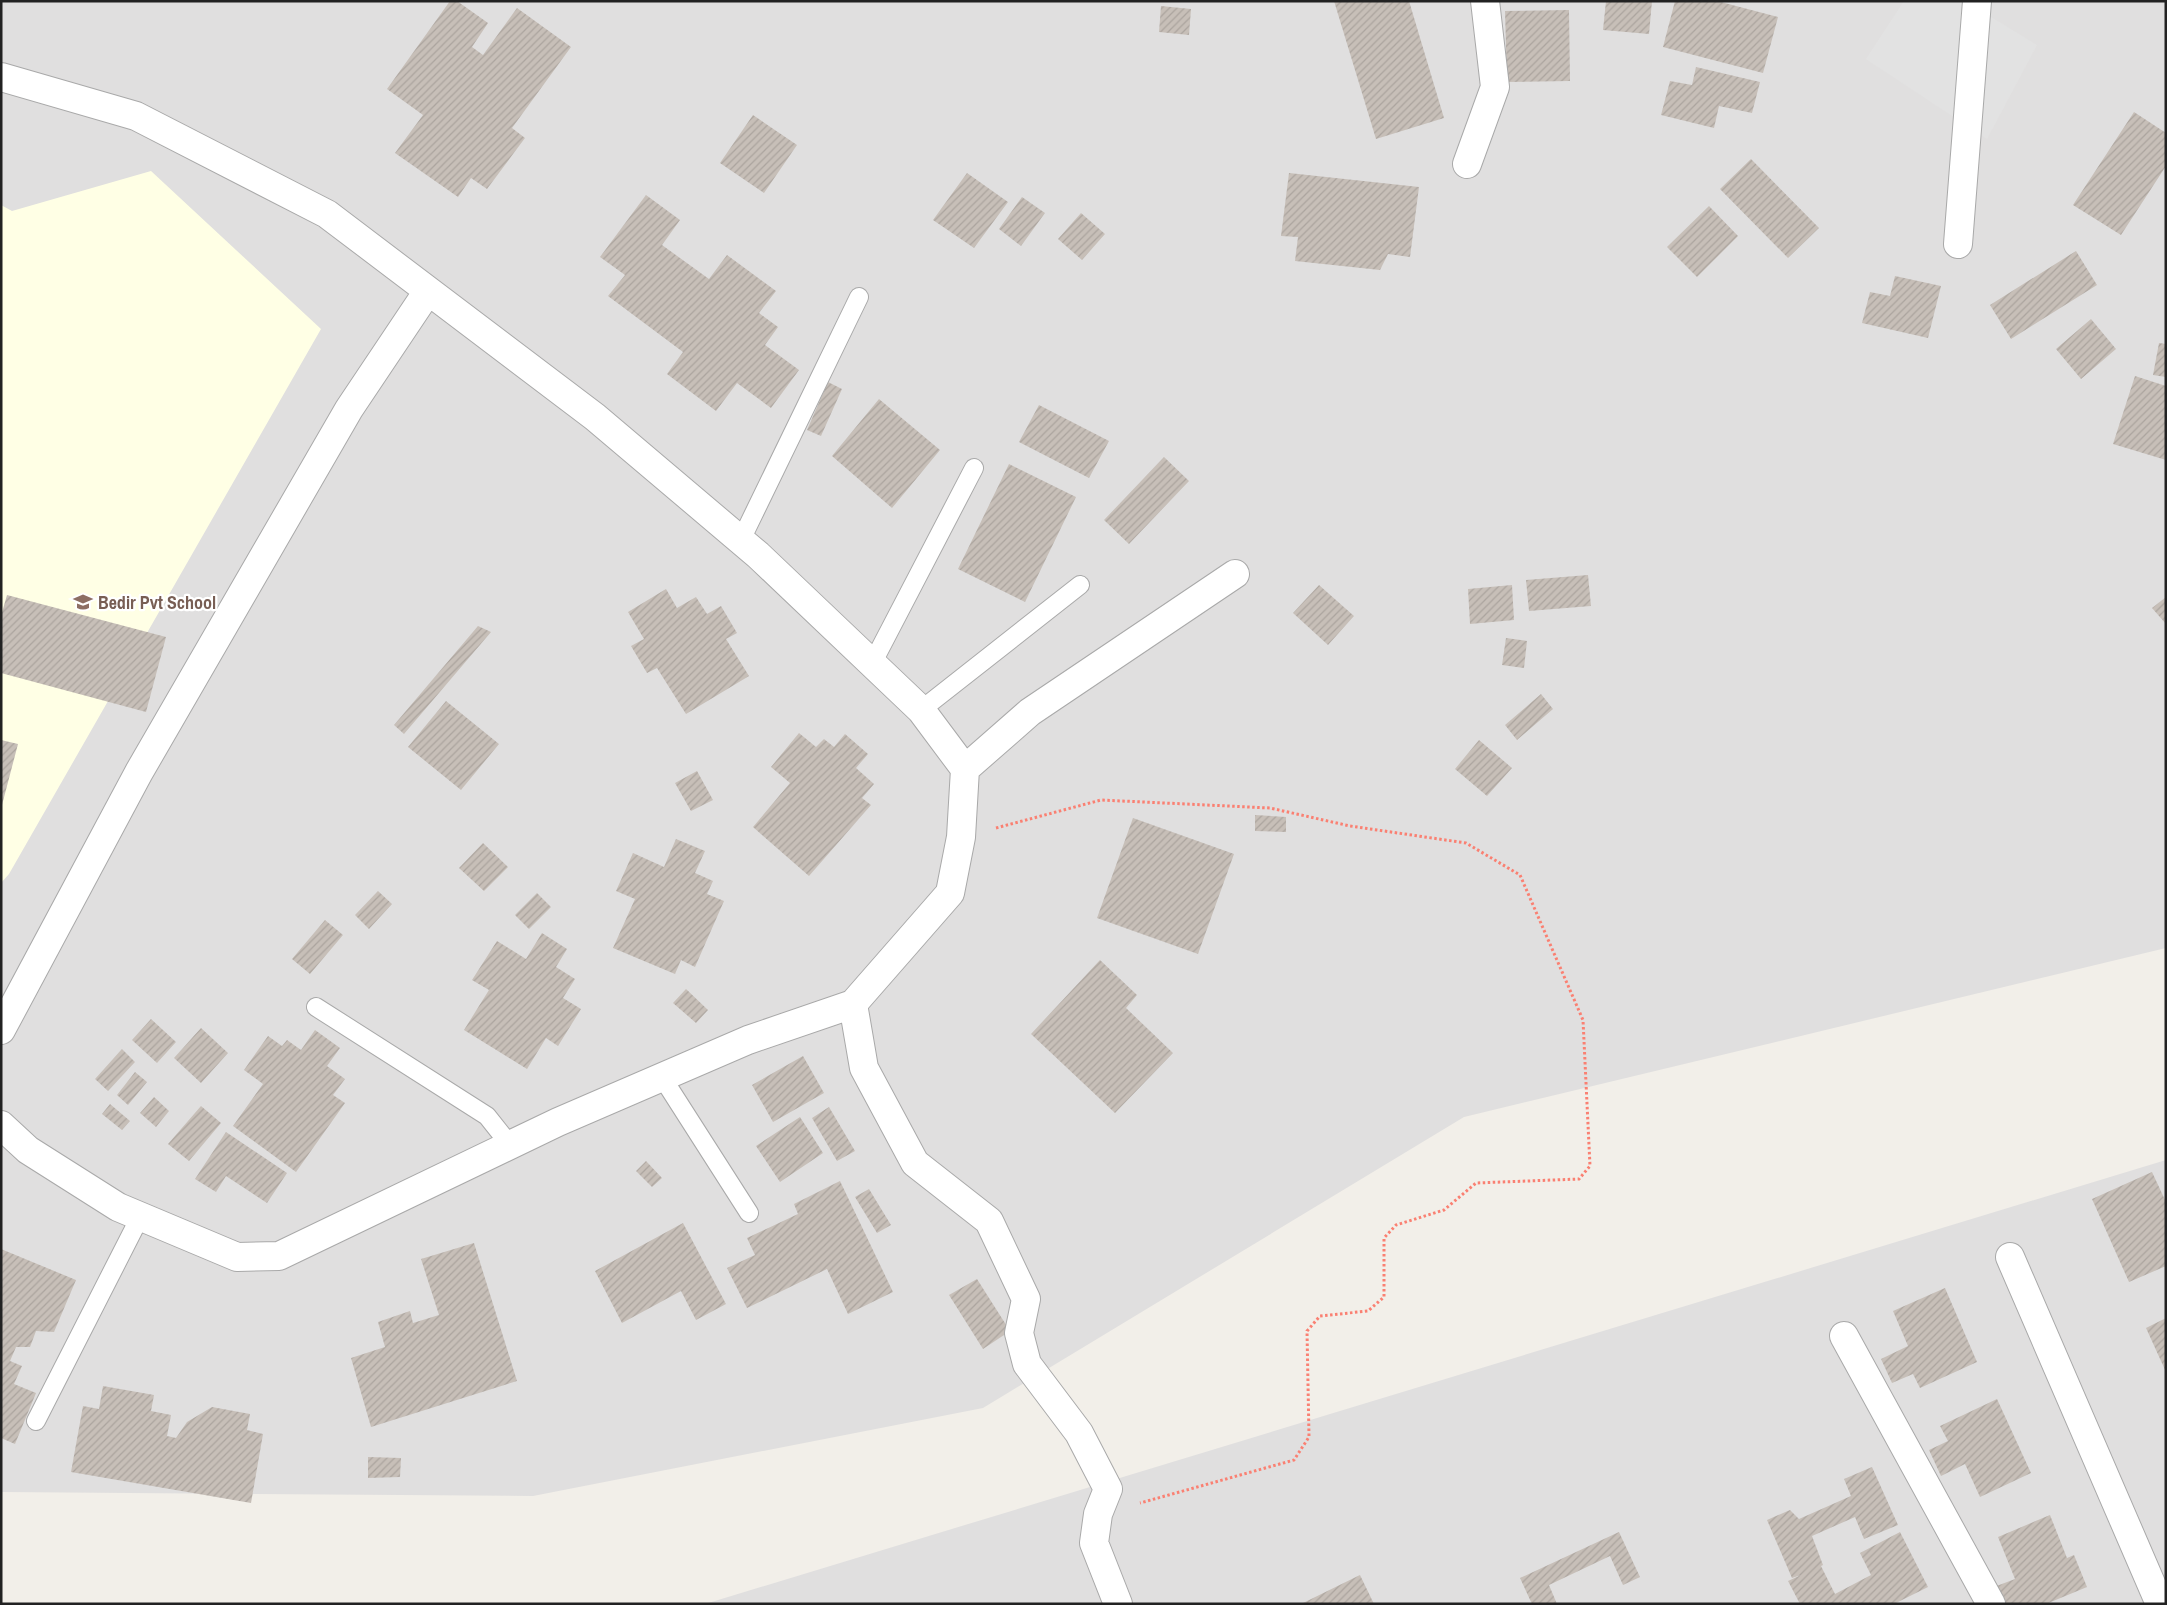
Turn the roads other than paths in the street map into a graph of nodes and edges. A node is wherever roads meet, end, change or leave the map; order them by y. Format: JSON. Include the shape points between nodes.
{"nodes":[{"id":1,"x":1485,"y":1,"type":"edge"},
{"id":2,"x":1977,"y":1,"type":"edge"},
{"id":3,"x":1,"y":77,"type":"edge"},
{"id":4,"x":1467,"y":164,"type":"dead end"},
{"id":5,"x":1958,"y":244,"type":"dead end"},
{"id":6,"x":428,"y":291,"type":"junction"},
{"id":7,"x":859,"y":297,"type":"dead end"},
{"id":8,"x":974,"y":468,"type":"dead end"},
{"id":9,"x":741,"y":540,"type":"junction"},
{"id":10,"x":1235,"y":574,"type":"dead end"},
{"id":11,"x":1080,"y":585,"type":"dead end"},
{"id":12,"x":872,"y":664,"type":"junction"},
{"id":13,"x":921,"y":710,"type":"junction"},
{"id":14,"x":965,"y":769,"type":"junction"},
{"id":15,"x":853,"y":1004,"type":"junction"},
{"id":16,"x":316,"y":1007,"type":"dead end"},
{"id":17,"x":1,"y":1030,"type":"edge"},
{"id":18,"x":662,"y":1077,"type":"junction"},
{"id":19,"x":1,"y":1124,"type":"edge"},
{"id":20,"x":510,"y":1145,"type":"junction"},
{"id":21,"x":749,"y":1213,"type":"dead end"},
{"id":22,"x":140,"y":1217,"type":"junction"},
{"id":23,"x":2010,"y":1257,"type":"dead end"},
{"id":24,"x":1844,"y":1336,"type":"dead end"},
{"id":25,"x":36,"y":1421,"type":"dead end"},
{"id":26,"x":1118,"y":1604,"type":"edge"},
{"id":27,"x":1991,"y":1604,"type":"edge"},
{"id":28,"x":2160,"y":1604,"type":"edge"}],
"edges":[{"from":1,"to":4,"type":"street","via":[[1495,87]]},
{"from":2,"to":5,"type":"street"},
{"from":3,"to":6,"type":"street","via":[[136,116],[327,214]]},
{"from":6,"to":9,"type":"street","via":[[595,417]]},
{"from":6,"to":17,"type":"street","via":[[350,409],[144,764]]},
{"from":7,"to":9,"type":"lane"},
{"from":8,"to":12,"type":"lane"},
{"from":9,"to":12,"type":"street"},
{"from":10,"to":14,"type":"street","via":[[1030,712]]},
{"from":11,"to":13,"type":"lane"},
{"from":12,"to":13,"type":"street"},
{"from":13,"to":14,"type":"street"},
{"from":14,"to":15,"type":"street","via":[[961,837],[950,893]]},
{"from":15,"to":18,"type":"street","via":[[748,1040]]},
{"from":15,"to":26,"type":"street","via":[[864,1068],[915,1163],[989,1221],[1026,1299],[1019,1333],[1027,1364],[1079,1433],[1108,1489],[1098,1514],[1094,1544]]},
{"from":16,"to":20,"type":"lane","via":[[487,1116]]},
{"from":18,"to":20,"type":"street"},
{"from":18,"to":21,"type":"lane"},
{"from":19,"to":22,"type":"street","via":[[28,1150],[118,1207]]},
{"from":20,"to":22,"type":"street","via":[[279,1256],[237,1257]]},
{"from":22,"to":25,"type":"lane"},
{"from":23,"to":28,"type":"street"},
{"from":24,"to":27,"type":"street"}]}
